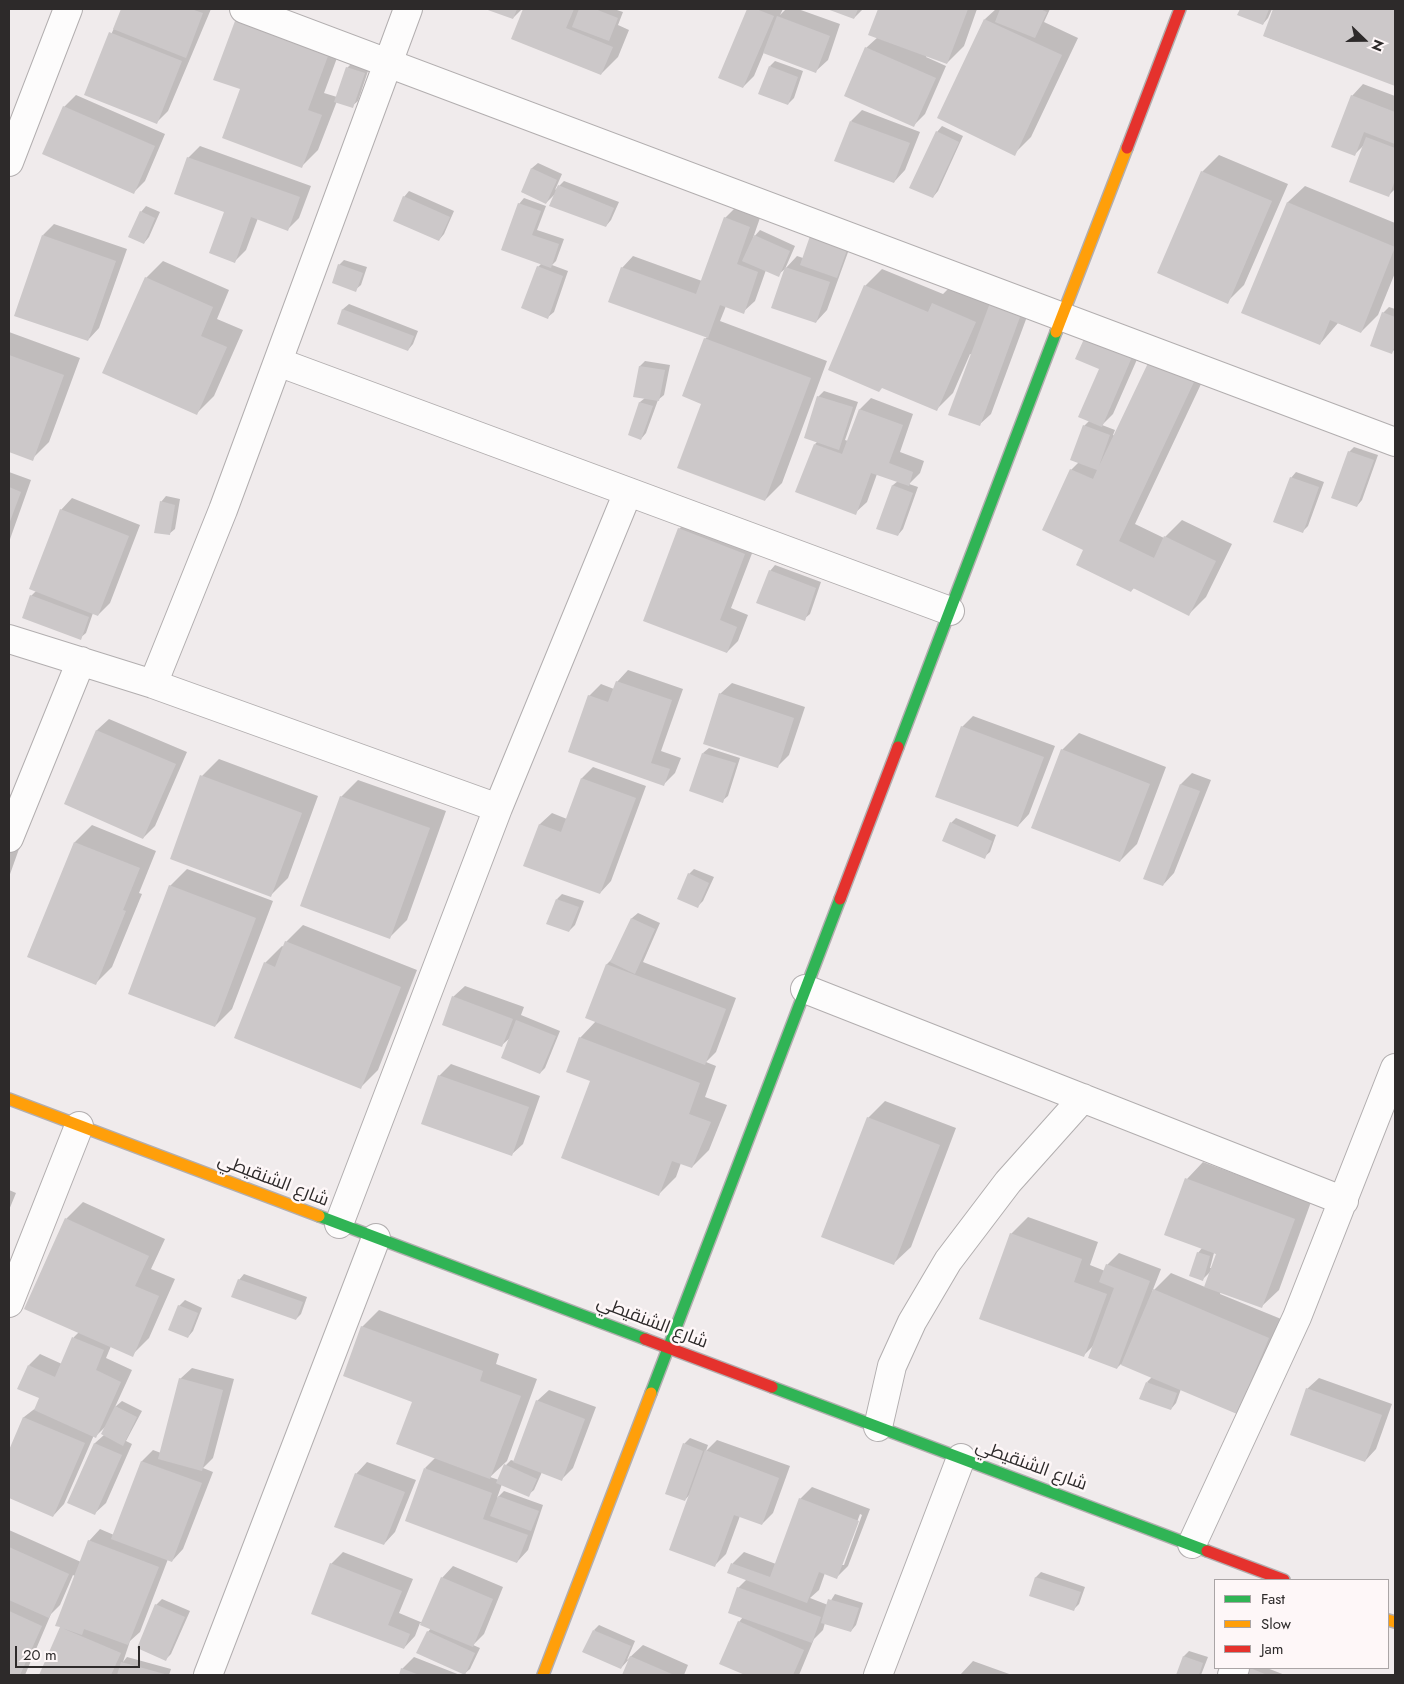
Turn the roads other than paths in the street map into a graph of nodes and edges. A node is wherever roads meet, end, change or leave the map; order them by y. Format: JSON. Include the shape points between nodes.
{"nodes":[{"id":1,"x":68,"y":9,"type":"edge"},
{"id":2,"x":244,"y":9,"type":"edge"},
{"id":3,"x":408,"y":9,"type":"edge"},
{"id":4,"x":1180,"y":9,"type":"edge"},
{"id":5,"x":387,"y":63,"type":"junction"},
{"id":6,"x":9,"y":162,"type":"edge"},
{"id":7,"x":1062,"y":316,"type":"junction"},
{"id":8,"x":278,"y":362,"type":"junction"},
{"id":9,"x":1393,"y":434,"type":"edge"},
{"id":10,"x":628,"y":492,"type":"junction"},
{"id":11,"x":950,"y":611,"type":"junction"},
{"id":12,"x":9,"y":639,"type":"edge"},
{"id":13,"x":81,"y":661,"type":"junction"},
{"id":14,"x":153,"y":684,"type":"junction"},
{"id":15,"x":498,"y":808,"type":"junction"},
{"id":16,"x":9,"y":838,"type":"edge"},
{"id":17,"x":805,"y":989,"type":"junction"},
{"id":18,"x":1395,"y":1068,"type":"edge"},
{"id":19,"x":1083,"y":1098,"type":"junction"},
{"id":20,"x":9,"y":1099,"type":"edge"},
{"id":21,"x":79,"y":1126,"type":"junction"},
{"id":22,"x":1344,"y":1201,"type":"junction"},
{"id":23,"x":339,"y":1224,"type":"junction"},
{"id":24,"x":376,"y":1238,"type":"junction"},
{"id":25,"x":9,"y":1304,"type":"edge"},
{"id":26,"x":668,"y":1348,"type":"junction"},
{"id":27,"x":878,"y":1427,"type":"junction"},
{"id":28,"x":961,"y":1458,"type":"junction"},
{"id":29,"x":1192,"y":1544,"type":"junction"},
{"id":30,"x":1274,"y":1579,"type":"edge"},
{"id":31,"x":208,"y":1675,"type":"edge"},
{"id":32,"x":543,"y":1675,"type":"edge"},
{"id":33,"x":878,"y":1675,"type":"edge"}],
"edges":[{"from":1,"to":6,"type":"street"},
{"from":2,"to":5,"type":"street"},
{"from":3,"to":5,"type":"street"},
{"from":4,"to":7,"type":"street"},
{"from":5,"to":7,"type":"street"},
{"from":5,"to":8,"type":"street"},
{"from":7,"to":9,"type":"street"},
{"from":7,"to":11,"type":"street"},
{"from":8,"to":10,"type":"street"},
{"from":8,"to":14,"type":"street"},
{"from":10,"to":11,"type":"street"},
{"from":10,"to":15,"type":"street"},
{"from":11,"to":17,"type":"street"},
{"from":12,"to":13,"type":"street"},
{"from":13,"to":14,"type":"street"},
{"from":13,"to":16,"type":"street"},
{"from":14,"to":15,"type":"street"},
{"from":15,"to":23,"type":"street"},
{"from":17,"to":19,"type":"street"},
{"from":17,"to":26,"type":"street"},
{"from":18,"to":22,"type":"street"},
{"from":19,"to":22,"type":"street"},
{"from":19,"to":27,"type":"street","via":[[1008,1182],[948,1261],[912,1322],[892,1366]]},
{"from":20,"to":21,"type":"street","name":"شارع الشنقيطي"},
{"from":21,"to":23,"type":"street","name":"شارع الشنقيطي"},
{"from":21,"to":25,"type":"street"},
{"from":22,"to":29,"type":"street","via":[[1297,1317]]},
{"from":23,"to":24,"type":"street","name":"شارع الشنقيطي"},
{"from":24,"to":26,"type":"street","name":"شارع الشنقيطي"},
{"from":24,"to":31,"type":"street"},
{"from":26,"to":27,"type":"street","name":"شارع الشنقيطي"},
{"from":26,"to":32,"type":"street"},
{"from":27,"to":28,"type":"street","name":"شارع الشنقيطي"},
{"from":28,"to":29,"type":"street","name":"شارع الشنقيطي"},
{"from":28,"to":33,"type":"street"},
{"from":29,"to":30,"type":"street","name":"شارع الشنقيطي"}]}
